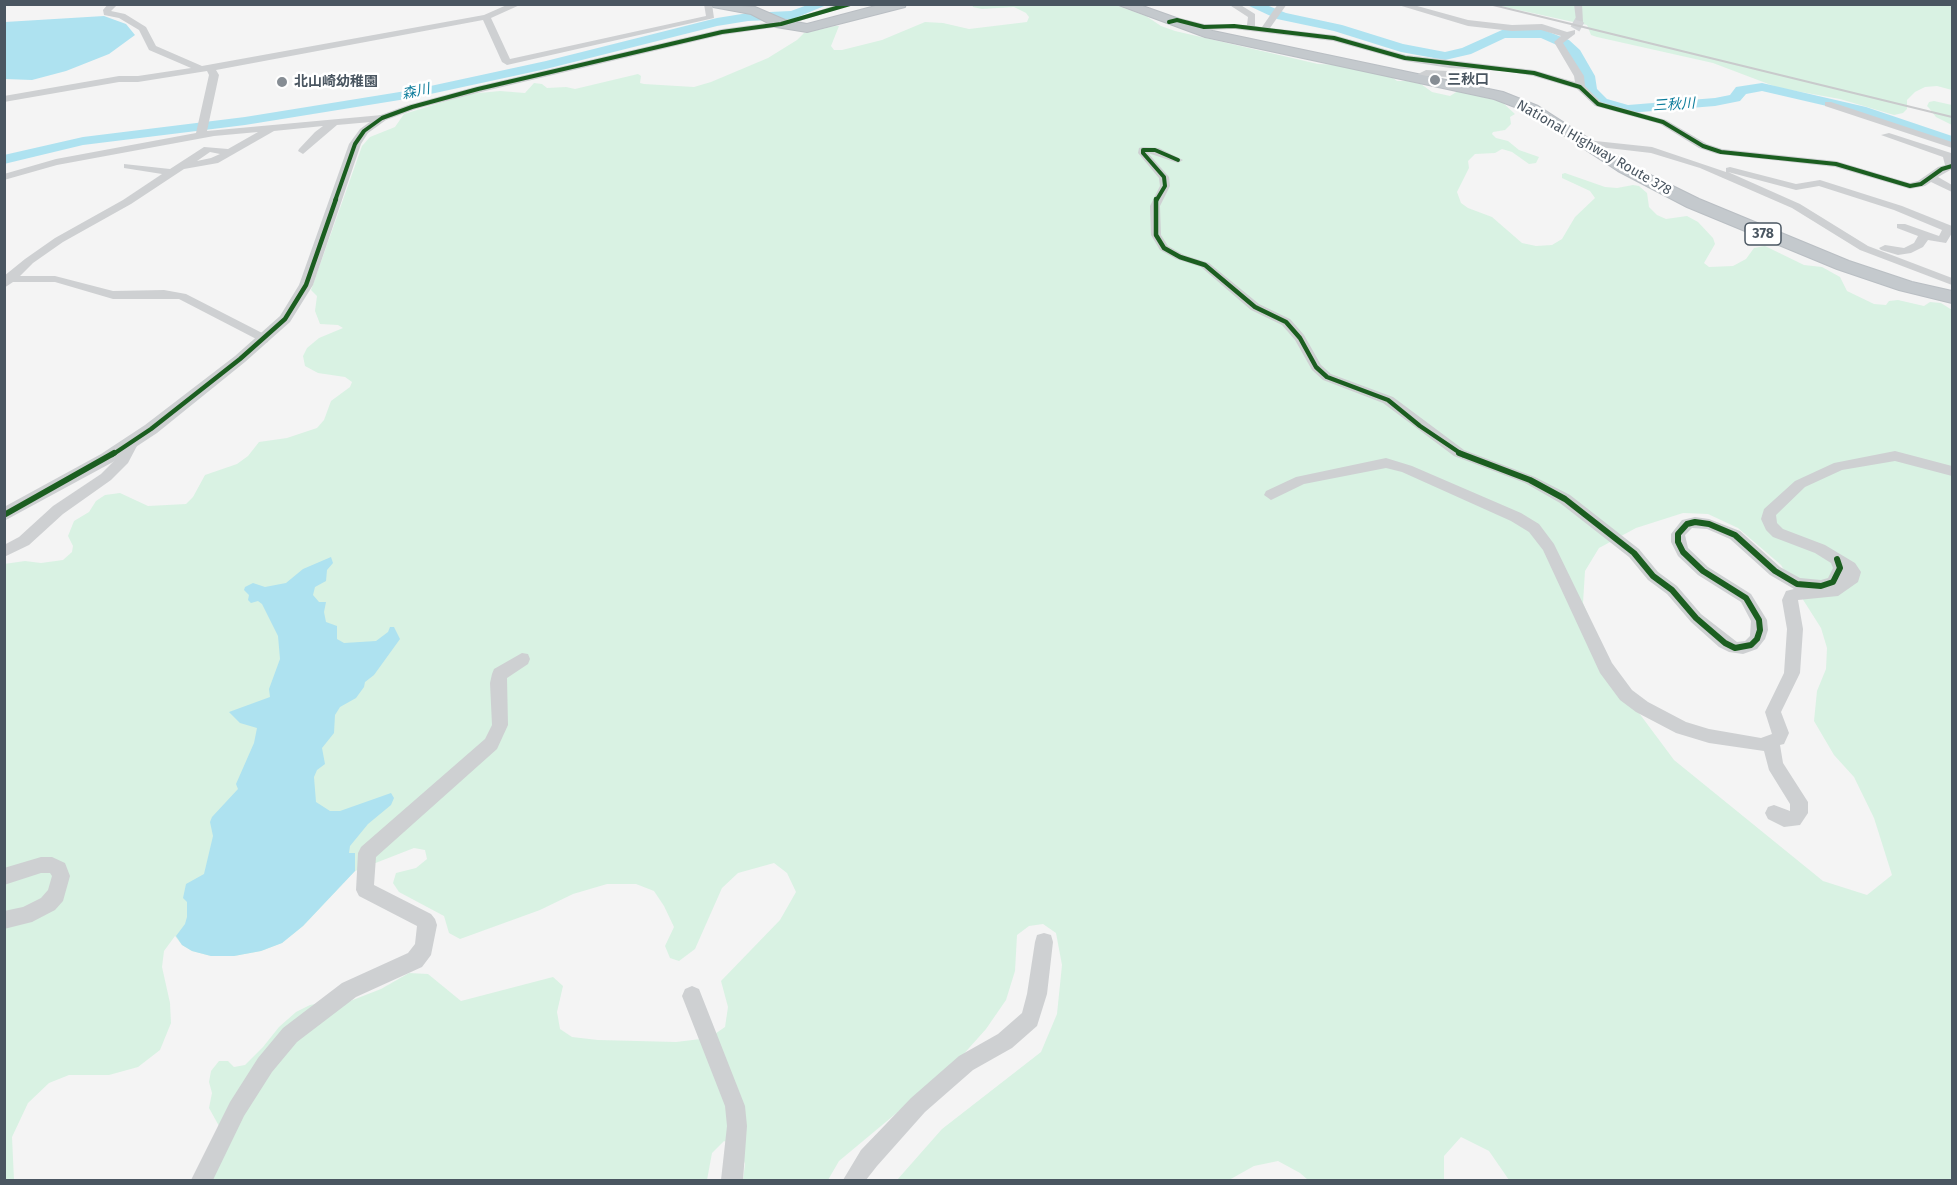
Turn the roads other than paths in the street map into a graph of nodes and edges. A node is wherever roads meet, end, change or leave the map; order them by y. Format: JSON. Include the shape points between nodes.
{"nodes":[{"id":1,"x":114,"y":4,"type":"edge"},
{"id":2,"x":518,"y":4,"type":"edge"},
{"id":3,"x":708,"y":4,"type":"edge"},
{"id":4,"x":718,"y":4,"type":"edge"},
{"id":5,"x":850,"y":4,"type":"edge"},
{"id":6,"x":900,"y":4,"type":"edge"},
{"id":7,"x":1122,"y":4,"type":"edge"},
{"id":8,"x":1232,"y":4,"type":"edge"},
{"id":9,"x":1399,"y":4,"type":"edge"},
{"id":10,"x":1578,"y":4,"type":"edge"},
{"id":11,"x":748,"y":8,"type":"edge"},
{"id":12,"x":1278,"y":10,"type":"edge"},
{"id":13,"x":486,"y":17,"type":"junction"},
{"id":14,"x":1580,"y":20,"type":"tunnel mouth"},
{"id":15,"x":778,"y":22,"type":"junction"},
{"id":16,"x":1169,"y":22,"type":"junction"},
{"id":17,"x":1251,"y":28,"type":"junction"},
{"id":18,"x":1265,"y":29,"type":"junction"},
{"id":19,"x":210,"y":68,"type":"junction"},
{"id":20,"x":1502,"y":68,"type":"junction"},
{"id":21,"x":199,"y":69,"type":"junction"},
{"id":22,"x":1417,"y":76,"type":"junction"},
{"id":23,"x":1580,"y":87,"type":"junction"},
{"id":24,"x":4,"y":99,"type":"edge"},
{"id":25,"x":1828,"y":104,"type":"dead end"},
{"id":26,"x":382,"y":118,"type":"junction"},
{"id":27,"x":335,"y":123,"type":"junction"},
{"id":28,"x":202,"y":127,"type":"junction"},
{"id":29,"x":273,"y":128,"type":"junction"},
{"id":30,"x":1886,"y":135,"type":"dead end"},
{"id":31,"x":1586,"y":143,"type":"junction"},
{"id":32,"x":1953,"y":145,"type":"edge"},
{"id":33,"x":303,"y":151,"type":"dead end"},
{"id":34,"x":1179,"y":160,"type":"dead end"},
{"id":35,"x":128,"y":166,"type":"dead end"},
{"id":36,"x":1704,"y":166,"type":"junction"},
{"id":37,"x":1952,"y":166,"type":"edge"},
{"id":38,"x":171,"y":172,"type":"junction"},
{"id":39,"x":4,"y":177,"type":"edge"},
{"id":40,"x":1928,"y":181,"type":"junction"},
{"id":41,"x":1953,"y":189,"type":"edge"},
{"id":42,"x":1904,"y":202,"type":"junction"},
{"id":43,"x":1901,"y":226,"type":"dead end"},
{"id":44,"x":1951,"y":229,"type":"edge"},
{"id":45,"x":1926,"y":236,"type":"junction"},
{"id":46,"x":1848,"y":239,"type":"junction"},
{"id":47,"x":1868,"y":244,"type":"junction"},
{"id":48,"x":1953,"y":275,"type":"edge"},
{"id":49,"x":7,"y":281,"type":"edge"},
{"id":50,"x":1953,"y":282,"type":"edge"},
{"id":51,"x":1953,"y":297,"type":"edge"},
{"id":52,"x":264,"y":339,"type":"junction"},
{"id":53,"x":132,"y":442,"type":"junction"},
{"id":54,"x":1953,"y":471,"type":"edge"},
{"id":55,"x":1271,"y":495,"type":"dead end"},
{"id":56,"x":4,"y":515,"type":"edge"},
{"id":57,"x":4,"y":552,"type":"edge"},
{"id":58,"x":1837,"y":559,"type":"junction"},
{"id":59,"x":522,"y":659,"type":"dead end"},
{"id":60,"x":1771,"y":742,"type":"junction"},
{"id":61,"x":1774,"y":813,"type":"dead end"},
{"id":62,"x":4,"y":876,"type":"edge"},
{"id":63,"x":4,"y":920,"type":"edge"},
{"id":64,"x":1044,"y":942,"type":"dead end"},
{"id":65,"x":692,"y":996,"type":"dead end"},
{"id":66,"x":202,"y":1180,"type":"edge"},
{"id":67,"x":732,"y":1180,"type":"edge"},
{"id":68,"x":854,"y":1180,"type":"edge"}],
"edges":[{"from":1,"to":21,"type":"street","via":[[107,13],[122,16],[143,29],[152,48]]},
{"from":2,"to":13,"type":"street"},
{"from":3,"to":13,"type":"street","via":[[710,18],[507,62]]},
{"from":4,"to":11,"type":"highway"},
{"from":5,"to":15,"type":"street"},
{"from":6,"to":15,"type":"highway","via":[[820,26],[799,28]]},
{"from":7,"to":16,"type":"highway","name":"National Highway Route 378","number":"378"},
{"from":8,"to":17,"type":"street","via":[[1252,16]]},
{"from":9,"to":23,"type":"street","via":[[1468,23],[1542,27],[1566,36]]},
{"from":10,"to":14,"type":"street"},
{"from":11,"to":15,"type":"highway"},
{"from":12,"to":18,"type":"street"},
{"from":13,"to":19,"type":"street"},
{"from":15,"to":26,"type":"street","via":[[512,81]]},
{"from":16,"to":17,"type":"street"},
{"from":16,"to":22,"type":"highway","name":"National Highway Route 378","number":"378","via":[[1210,34]]},
{"from":17,"to":18,"type":"street"},
{"from":18,"to":20,"type":"street","via":[[1346,40],[1413,59]]},
{"from":19,"to":21,"type":"street"},
{"from":19,"to":28,"type":"street","via":[[214,75]]},
{"from":20,"to":22,"type":"street","via":[[1468,75],[1432,72]]},
{"from":20,"to":23,"type":"street"},
{"from":21,"to":24,"type":"street"},
{"from":22,"to":31,"type":"highway","name":"National Highway Route 378","number":"378","via":[[1515,102]]},
{"from":23,"to":40,"type":"street","via":[[1598,104],[1663,122],[1721,152],[1836,164],[1910,186]]},
{"from":25,"to":32,"type":"street"},
{"from":26,"to":27,"type":"street"},
{"from":26,"to":52,"type":"street","via":[[364,131],[355,144],[299,299]]},
{"from":27,"to":29,"type":"street"},
{"from":27,"to":33,"type":"street"},
{"from":28,"to":29,"type":"street"},
{"from":28,"to":39,"type":"street"},
{"from":29,"to":38,"type":"street","via":[[214,161],[181,166]]},
{"from":30,"to":37,"type":"street","via":[[1947,155]]},
{"from":31,"to":36,"type":"street","via":[[1652,150]]},
{"from":31,"to":51,"type":"highway","name":"National Highway Route 378","number":"378","via":[[1671,194],[1759,232],[1843,265]]},
{"from":34,"to":58,"type":"street","via":[[1155,150],[1143,150],[1164,177],[1166,186],[1155,206],[1156,236],[1164,248],[1205,265],[1255,307],[1286,322],[1316,368],[1327,377],[1388,400],[1459,453],[1530,480],[1565,499],[1634,553],[1725,643],[1735,648],[1750,645],[1757,639],[1759,620],[1746,598],[1703,571],[1683,552],[1678,534],[1683,528],[1695,522],[1727,530],[1775,571],[1797,584],[1821,586],[1833,582],[1840,568]]},
{"from":35,"to":38,"type":"street"},
{"from":36,"to":42,"type":"street","via":[[1796,187],[1820,183]]},
{"from":36,"to":46,"type":"street","via":[[1796,206]]},
{"from":37,"to":40,"type":"street"},
{"from":38,"to":49,"type":"street","via":[[127,202],[72,231]]},
{"from":40,"to":41,"type":"street"},
{"from":40,"to":42,"type":"street"},
{"from":42,"to":44,"type":"street"},
{"from":43,"to":45,"type":"street"},
{"from":44,"to":45,"type":"street","via":[[1942,242]]},
{"from":45,"to":47,"type":"street","via":[[1919,245],[1902,252]]},
{"from":46,"to":47,"type":"street"},
{"from":46,"to":50,"type":"street"},
{"from":47,"to":48,"type":"street"},
{"from":49,"to":52,"type":"street","via":[[55,279],[113,296],[182,297]]},
{"from":52,"to":53,"type":"street"},
{"from":53,"to":56,"type":"street"},
{"from":53,"to":57,"type":"street","via":[[123,460],[106,477]]},
{"from":54,"to":58,"type":"street","via":[[1894,456],[1839,466],[1800,484],[1769,513],[1771,526],[1778,533]]},
{"from":55,"to":60,"type":"street","via":[[1301,480],[1386,463],[1516,517],[1534,528],[1549,548],[1606,668],[1626,695],[1682,728],[1743,743]]},
{"from":58,"to":60,"type":"street","via":[[1850,567],[1853,578],[1833,592],[1791,596],[1794,661],[1773,712],[1781,733]]},
{"from":59,"to":66,"type":"street","via":[[500,674],[500,724],[491,744],[367,853],[365,890],[424,920],[428,926],[424,948],[415,960],[349,990],[290,1035],[237,1109]]},
{"from":60,"to":61,"type":"street","via":[[1775,765],[1799,802],[1799,813],[1794,819]]},
{"from":62,"to":63,"type":"street","via":[[41,865],[52,865],[61,876],[56,895],[48,904],[25,916]]},
{"from":64,"to":68,"type":"street","via":[[1030,1019],[1005,1041],[966,1063],[918,1105]]},
{"from":65,"to":67,"type":"street","via":[[735,1106]]}]}
